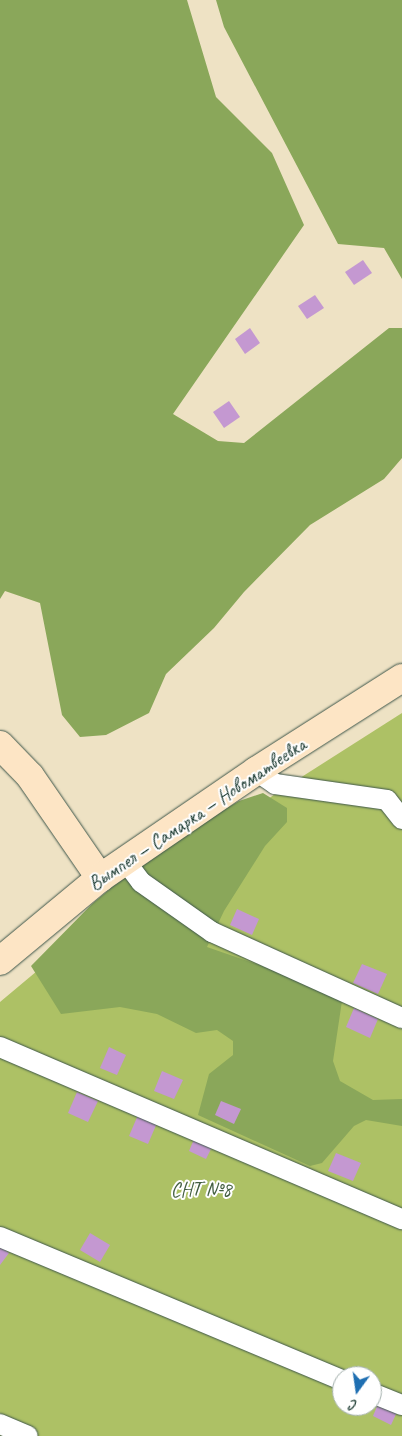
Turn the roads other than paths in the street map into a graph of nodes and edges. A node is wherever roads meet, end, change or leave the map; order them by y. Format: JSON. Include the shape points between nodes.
{"nodes":[{"id":1,"x":402,"y":678,"type":"edge"},
{"id":2,"x":0,"y":745,"type":"edge"},
{"id":3,"x":256,"y":771,"type":"junction"},
{"id":4,"x":402,"y":819,"type":"edge"},
{"id":5,"x":126,"y":862,"type":"junction"},
{"id":6,"x":100,"y":878,"type":"junction"},
{"id":7,"x":0,"y":961,"type":"edge"},
{"id":8,"x":402,"y":1018,"type":"edge"},
{"id":9,"x":0,"y":1046,"type":"edge"},
{"id":10,"x":402,"y":1219,"type":"edge"},
{"id":11,"x":0,"y":1237,"type":"edge"},
{"id":12,"x":332,"y":1376,"type":"edge"},
{"id":13,"x":382,"y":1397,"type":"edge"},
{"id":14,"x":402,"y":1405,"type":"edge"},
{"id":15,"x":0,"y":1424,"type":"edge"},
{"id":16,"x":28,"y":1436,"type":"edge"}],
"edges":[{"from":1,"to":3,"type":"main road","name":"Вымпел — Самарка — Новоматвеевка"},
{"from":2,"to":6,"type":"main road","via":[[30,776]]},
{"from":3,"to":4,"type":"street","via":[[275,784],[386,800]]},
{"from":3,"to":5,"type":"main road","name":"Вымпел — Самарка — Новоматвеевка"},
{"from":5,"to":6,"type":"main road","name":"Вымпел — Самарка — Новоматвеевка"},
{"from":5,"to":8,"type":"street","via":[[141,882],[212,932]]},
{"from":6,"to":7,"type":"main road","name":"Вымпел — Самарка — Новоматвеевка"},
{"from":9,"to":10,"type":"street"},
{"from":11,"to":12,"type":"street"},
{"from":13,"to":14,"type":"street"},
{"from":15,"to":16,"type":"street"}]}
